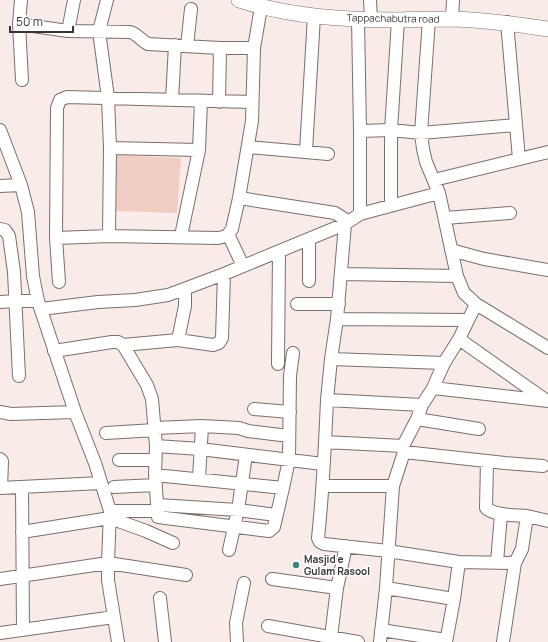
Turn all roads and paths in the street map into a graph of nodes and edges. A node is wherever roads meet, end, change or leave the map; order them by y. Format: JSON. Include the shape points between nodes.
{"nodes":[{"id":1,"x":21,"y":0,"type":"edge"},
{"id":2,"x":74,"y":0,"type":"edge"},
{"id":3,"x":107,"y":0,"type":"edge"},
{"id":4,"x":239,"y":0,"type":"edge"},
{"id":5,"x":370,"y":0,"type":"edge"},
{"id":6,"x":453,"y":0,"type":"edge"},
{"id":7,"x":261,"y":8,"type":"junction"},
{"id":8,"x":190,"y":9,"type":"dead end"},
{"id":9,"x":314,"y":16,"type":"junction"},
{"id":10,"x":364,"y":19,"type":"junction"},
{"id":11,"x":429,"y":19,"type":"junction"},
{"id":12,"x":452,"y":19,"type":"junction"},
{"id":13,"x":398,"y":20,"type":"junction"},
{"id":14,"x":507,"y":22,"type":"junction"},
{"id":15,"x":19,"y":24,"type":"junction"},
{"id":16,"x":548,"y":30,"type":"edge"},
{"id":17,"x":68,"y":31,"type":"junction"},
{"id":18,"x":99,"y":31,"type":"junction"},
{"id":19,"x":175,"y":45,"type":"junction"},
{"id":20,"x":187,"y":46,"type":"junction"},
{"id":21,"x":220,"y":48,"type":"junction"},
{"id":22,"x":254,"y":48,"type":"junction"},
{"id":23,"x":22,"y":80,"type":"dead end"},
{"id":24,"x":108,"y":98,"type":"junction"},
{"id":25,"x":172,"y":100,"type":"junction"},
{"id":26,"x":201,"y":101,"type":"junction"},
{"id":27,"x":219,"y":102,"type":"junction"},
{"id":28,"x":252,"y":102,"type":"junction"},
{"id":29,"x":516,"y":125,"type":"junction"},
{"id":30,"x":0,"y":130,"type":"edge"},
{"id":31,"x":391,"y":130,"type":"junction"},
{"id":32,"x":360,"y":131,"type":"junction"},
{"id":33,"x":421,"y":133,"type":"junction"},
{"id":34,"x":248,"y":147,"type":"junction"},
{"id":35,"x":110,"y":148,"type":"junction"},
{"id":36,"x":199,"y":150,"type":"junction"},
{"id":37,"x":306,"y":151,"type":"junction"},
{"id":38,"x":548,"y":152,"type":"edge"},
{"id":39,"x":328,"y":154,"type":"dead end"},
{"id":40,"x":519,"y":158,"type":"junction"},
{"id":41,"x":434,"y":180,"type":"junction"},
{"id":42,"x":21,"y":185,"type":"junction"},
{"id":43,"x":0,"y":186,"type":"edge"},
{"id":44,"x":439,"y":193,"type":"junction"},
{"id":45,"x":239,"y":198,"type":"junction"},
{"id":46,"x":391,"y":205,"type":"junction"},
{"id":47,"x":510,"y":213,"type":"dead end"},
{"id":48,"x":360,"y":214,"type":"junction"},
{"id":49,"x":445,"y":218,"type":"junction"},
{"id":50,"x":345,"y":224,"type":"junction"},
{"id":51,"x":0,"y":229,"type":"edge"},
{"id":52,"x":228,"y":234,"type":"junction"},
{"id":53,"x":109,"y":236,"type":"junction"},
{"id":54,"x":181,"y":236,"type":"junction"},
{"id":55,"x":56,"y":238,"type":"junction"},
{"id":56,"x":309,"y":239,"type":"junction"},
{"id":57,"x":451,"y":250,"type":"junction"},
{"id":58,"x":279,"y":251,"type":"junction"},
{"id":59,"x":243,"y":266,"type":"junction"},
{"id":60,"x":548,"y":270,"type":"edge"},
{"id":61,"x":224,"y":274,"type":"junction"},
{"id":62,"x":342,"y":274,"type":"junction"},
{"id":63,"x":457,"y":276,"type":"junction"},
{"id":64,"x":309,"y":281,"type":"dead end"},
{"id":65,"x":59,"y":282,"type":"dead end"},
{"id":66,"x":185,"y":289,"type":"junction"},
{"id":67,"x":16,"y":301,"type":"junction"},
{"id":68,"x":0,"y":302,"type":"edge"},
{"id":69,"x":297,"y":304,"type":"dead end"},
{"id":70,"x":339,"y":304,"type":"junction"},
{"id":71,"x":476,"y":304,"type":"junction"},
{"id":72,"x":40,"y":306,"type":"junction"},
{"id":73,"x":337,"y":319,"type":"junction"},
{"id":74,"x":468,"y":320,"type":"junction"},
{"id":75,"x":458,"y":339,"type":"junction"},
{"id":76,"x":178,"y":340,"type":"junction"},
{"id":77,"x":123,"y":345,"type":"junction"},
{"id":78,"x":548,"y":348,"type":"edge"},
{"id":79,"x":54,"y":351,"type":"junction"},
{"id":80,"x":293,"y":353,"type":"dead end"},
{"id":81,"x":331,"y":358,"type":"junction"},
{"id":82,"x":444,"y":363,"type":"junction"},
{"id":83,"x":278,"y":364,"type":"dead end"},
{"id":84,"x":19,"y":376,"type":"dead end"},
{"id":85,"x":433,"y":388,"type":"junction"},
{"id":86,"x":327,"y":400,"type":"junction"},
{"id":87,"x":547,"y":401,"type":"edge"},
{"id":88,"x":422,"y":405,"type":"junction"},
{"id":89,"x":254,"y":410,"type":"dead end"},
{"id":90,"x":0,"y":412,"type":"edge"},
{"id":91,"x":75,"y":412,"type":"junction"},
{"id":92,"x":290,"y":412,"type":"junction"},
{"id":93,"x":417,"y":419,"type":"junction"},
{"id":94,"x":202,"y":426,"type":"junction"},
{"id":95,"x":155,"y":429,"type":"junction"},
{"id":96,"x":479,"y":429,"type":"dead end"},
{"id":97,"x":106,"y":433,"type":"dead end"},
{"id":98,"x":289,"y":436,"type":"junction"},
{"id":99,"x":325,"y":442,"type":"junction"},
{"id":100,"x":156,"y":446,"type":"junction"},
{"id":101,"x":200,"y":449,"type":"junction"},
{"id":102,"x":403,"y":449,"type":"junction"},
{"id":103,"x":246,"y":455,"type":"junction"},
{"id":104,"x":0,"y":459,"type":"edge"},
{"id":105,"x":119,"y":460,"type":"dead end"},
{"id":106,"x":155,"y":460,"type":"junction"},
{"id":107,"x":289,"y":460,"type":"junction"},
{"id":108,"x":487,"y":461,"type":"junction"},
{"id":109,"x":323,"y":464,"type":"junction"},
{"id":110,"x":543,"y":466,"type":"dead end"},
{"id":111,"x":199,"y":479,"type":"junction"},
{"id":112,"x":156,"y":480,"type":"junction"},
{"id":113,"x":101,"y":483,"type":"junction"},
{"id":114,"x":243,"y":484,"type":"junction"},
{"id":115,"x":323,"y":486,"type":"junction"},
{"id":116,"x":393,"y":486,"type":"junction"},
{"id":117,"x":22,"y":487,"type":"junction"},
{"id":118,"x":114,"y":487,"type":"dead end"},
{"id":119,"x":1,"y":488,"type":"edge"},
{"id":120,"x":284,"y":488,"type":"junction"},
{"id":121,"x":158,"y":508,"type":"junction"},
{"id":122,"x":238,"y":510,"type":"junction"},
{"id":123,"x":110,"y":514,"type":"junction"},
{"id":124,"x":501,"y":514,"type":"junction"},
{"id":125,"x":276,"y":515,"type":"junction"},
{"id":126,"x":527,"y":516,"type":"junction"},
{"id":127,"x":548,"y":521,"type":"edge"},
{"id":128,"x":235,"y":526,"type":"junction"},
{"id":129,"x":22,"y":532,"type":"junction"},
{"id":130,"x":173,"y":543,"type":"dead end"},
{"id":131,"x":346,"y":546,"type":"junction"},
{"id":132,"x":229,"y":550,"type":"dead end"},
{"id":133,"x":388,"y":552,"type":"junction"},
{"id":134,"x":459,"y":562,"type":"junction"},
{"id":135,"x":497,"y":562,"type":"junction"},
{"id":136,"x":515,"y":563,"type":"junction"},
{"id":137,"x":108,"y":564,"type":"junction"},
{"id":138,"x":23,"y":575,"type":"junction"},
{"id":139,"x":186,"y":575,"type":"dead end"},
{"id":140,"x":0,"y":579,"type":"edge"},
{"id":141,"x":272,"y":580,"type":"dead end"},
{"id":142,"x":244,"y":584,"type":"dead end"},
{"id":143,"x":337,"y":588,"type":"junction"},
{"id":144,"x":386,"y":588,"type":"junction"},
{"id":145,"x":160,"y":598,"type":"dead end"},
{"id":146,"x":454,"y":600,"type":"junction"},
{"id":147,"x":114,"y":617,"type":"junction"},
{"id":148,"x":268,"y":626,"type":"dead end"},
{"id":149,"x":0,"y":633,"type":"edge"},
{"id":150,"x":18,"y":634,"type":"edge"},
{"id":151,"x":381,"y":636,"type":"edge"},
{"id":152,"x":331,"y":637,"type":"junction"},
{"id":153,"x":446,"y":641,"type":"edge"},
{"id":154,"x":118,"y":642,"type":"edge"},
{"id":155,"x":165,"y":642,"type":"edge"},
{"id":156,"x":237,"y":642,"type":"edge"},
{"id":157,"x":358,"y":642,"type":"edge"},
{"id":158,"x":503,"y":642,"type":"edge"}],
"edges":[{"from":1,"to":15,"type":"street"},
{"from":2,"to":17,"type":"street"},
{"from":3,"to":18,"type":"street"},
{"from":4,"to":7,"type":"main road","name":"Tappachabutra road"},
{"from":5,"to":10,"type":"street"},
{"from":6,"to":12,"type":"street"},
{"from":7,"to":9,"type":"main road","name":"Tappachabutra road"},
{"from":7,"to":22,"type":"street"},
{"from":8,"to":20,"type":"street"},
{"from":9,"to":10,"type":"main road","name":"Tappachabutra road"},
{"from":9,"to":37,"type":"street"},
{"from":10,"to":13,"type":"main road","name":"Tappachabutra road"},
{"from":10,"to":32,"type":"street"},
{"from":11,"to":12,"type":"main road","name":"Tappachabutra road"},
{"from":11,"to":13,"type":"main road","name":"Tappachabutra road"},
{"from":11,"to":33,"type":"street"},
{"from":12,"to":14,"type":"main road","name":"Tappachabutra road"},
{"from":13,"to":31,"type":"street"},
{"from":14,"to":16,"type":"main road","name":"Tappachabutra road"},
{"from":14,"to":29,"type":"street"},
{"from":15,"to":17,"type":"street"},
{"from":15,"to":23,"type":"street"},
{"from":17,"to":18,"type":"street"},
{"from":18,"to":19,"type":"street","via":[[130,32],[148,44]]},
{"from":18,"to":24,"type":"street"},
{"from":19,"to":20,"type":"street"},
{"from":19,"to":25,"type":"street"},
{"from":20,"to":21,"type":"street"},
{"from":21,"to":22,"type":"street"},
{"from":21,"to":27,"type":"street"},
{"from":22,"to":28,"type":"street"},
{"from":24,"to":25,"type":"street"},
{"from":24,"to":35,"type":"street"},
{"from":24,"to":55,"type":"street","via":[[67,97],[60,100]]},
{"from":25,"to":26,"type":"street"},
{"from":26,"to":27,"type":"street"},
{"from":26,"to":36,"type":"street"},
{"from":27,"to":28,"type":"street"},
{"from":28,"to":34,"type":"street"},
{"from":29,"to":33,"type":"street"},
{"from":29,"to":40,"type":"street"},
{"from":30,"to":42,"type":"street"},
{"from":31,"to":32,"type":"street"},
{"from":31,"to":33,"type":"street"},
{"from":31,"to":46,"type":"street"},
{"from":32,"to":48,"type":"street"},
{"from":33,"to":41,"type":"street","via":[[426,162]]},
{"from":34,"to":37,"type":"street"},
{"from":34,"to":45,"type":"street"},
{"from":35,"to":36,"type":"street"},
{"from":35,"to":53,"type":"street"},
{"from":36,"to":54,"type":"street"},
{"from":37,"to":39,"type":"street"},
{"from":38,"to":40,"type":"street"},
{"from":40,"to":41,"type":"street"},
{"from":41,"to":44,"type":"street"},
{"from":42,"to":43,"type":"street"},
{"from":42,"to":72,"type":"street","via":[[28,212],[33,276]]},
{"from":44,"to":46,"type":"street"},
{"from":44,"to":49,"type":"street"},
{"from":45,"to":50,"type":"street","via":[[335,214],[343,218]]},
{"from":45,"to":52,"type":"street","via":[[232,230]]},
{"from":46,"to":48,"type":"street"},
{"from":47,"to":49,"type":"street"},
{"from":48,"to":50,"type":"street"},
{"from":49,"to":57,"type":"street"},
{"from":50,"to":56,"type":"street"},
{"from":50,"to":62,"type":"street"},
{"from":51,"to":67,"type":"street","via":[[5,230],[9,236]]},
{"from":52,"to":54,"type":"street","via":[[218,238]]},
{"from":52,"to":59,"type":"street"},
{"from":53,"to":54,"type":"street"},
{"from":53,"to":55,"type":"street"},
{"from":55,"to":65,"type":"street"},
{"from":56,"to":58,"type":"street"},
{"from":56,"to":64,"type":"street"},
{"from":57,"to":60,"type":"street","via":[[484,259]]},
{"from":57,"to":63,"type":"street"},
{"from":58,"to":59,"type":"street"},
{"from":58,"to":83,"type":"street"},
{"from":59,"to":61,"type":"street"},
{"from":61,"to":66,"type":"street"},
{"from":61,"to":76,"type":"street","via":[[222,338],[219,343]]},
{"from":62,"to":63,"type":"street"},
{"from":62,"to":70,"type":"street"},
{"from":63,"to":71,"type":"street","via":[[464,293]]},
{"from":66,"to":72,"type":"street","via":[[168,295],[135,300]]},
{"from":66,"to":76,"type":"street","via":[[185,306]]},
{"from":67,"to":68,"type":"street"},
{"from":67,"to":72,"type":"street"},
{"from":67,"to":84,"type":"street"},
{"from":69,"to":70,"type":"street"},
{"from":70,"to":73,"type":"street"},
{"from":71,"to":74,"type":"street"},
{"from":71,"to":78,"type":"street"},
{"from":72,"to":79,"type":"street"},
{"from":73,"to":74,"type":"street"},
{"from":73,"to":81,"type":"street"},
{"from":74,"to":75,"type":"street"},
{"from":75,"to":82,"type":"street"},
{"from":75,"to":87,"type":"street"},
{"from":76,"to":77,"type":"street"},
{"from":77,"to":79,"type":"street","via":[[112,342]]},
{"from":77,"to":95,"type":"street","via":[[147,385],[152,399]]},
{"from":79,"to":91,"type":"street"},
{"from":80,"to":92,"type":"street"},
{"from":81,"to":82,"type":"street"},
{"from":81,"to":86,"type":"street"},
{"from":82,"to":85,"type":"street"},
{"from":85,"to":87,"type":"street"},
{"from":85,"to":88,"type":"street"},
{"from":86,"to":88,"type":"street"},
{"from":86,"to":99,"type":"street"},
{"from":88,"to":93,"type":"street"},
{"from":89,"to":92,"type":"street"},
{"from":90,"to":91,"type":"street"},
{"from":91,"to":113,"type":"street"},
{"from":92,"to":98,"type":"street"},
{"from":93,"to":96,"type":"street"},
{"from":93,"to":102,"type":"street"},
{"from":94,"to":95,"type":"street"},
{"from":94,"to":98,"type":"street","via":[[239,428]]},
{"from":94,"to":101,"type":"street"},
{"from":95,"to":97,"type":"street"},
{"from":95,"to":100,"type":"street"},
{"from":98,"to":107,"type":"street"},
{"from":99,"to":102,"type":"street"},
{"from":99,"to":109,"type":"street"},
{"from":100,"to":101,"type":"street"},
{"from":100,"to":106,"type":"street"},
{"from":101,"to":103,"type":"street"},
{"from":101,"to":111,"type":"street"},
{"from":102,"to":108,"type":"street"},
{"from":102,"to":116,"type":"street"},
{"from":103,"to":107,"type":"street"},
{"from":103,"to":114,"type":"street"},
{"from":104,"to":119,"type":"street"},
{"from":105,"to":106,"type":"street"},
{"from":106,"to":112,"type":"street"},
{"from":107,"to":109,"type":"street"},
{"from":107,"to":120,"type":"street"},
{"from":108,"to":110,"type":"street"},
{"from":108,"to":124,"type":"street","via":[[486,508]]},
{"from":109,"to":115,"type":"street"},
{"from":111,"to":112,"type":"street"},
{"from":111,"to":114,"type":"street"},
{"from":112,"to":118,"type":"street"},
{"from":112,"to":121,"type":"street"},
{"from":113,"to":117,"type":"street"},
{"from":113,"to":123,"type":"street"},
{"from":114,"to":120,"type":"street"},
{"from":114,"to":122,"type":"street"},
{"from":115,"to":116,"type":"street"},
{"from":115,"to":131,"type":"street","via":[[318,538],[324,544]]},
{"from":116,"to":133,"type":"street"},
{"from":117,"to":119,"type":"street"},
{"from":117,"to":129,"type":"street"},
{"from":120,"to":125,"type":"street"},
{"from":121,"to":122,"type":"street"},
{"from":121,"to":123,"type":"street"},
{"from":121,"to":128,"type":"street","via":[[160,518]]},
{"from":122,"to":125,"type":"street"},
{"from":122,"to":128,"type":"street"},
{"from":123,"to":129,"type":"street"},
{"from":123,"to":130,"type":"street"},
{"from":123,"to":137,"type":"street"},
{"from":124,"to":126,"type":"street"},
{"from":124,"to":135,"type":"street"},
{"from":125,"to":128,"type":"street","via":[[274,527],[270,530]]},
{"from":126,"to":127,"type":"street"},
{"from":126,"to":136,"type":"street","via":[[522,549]]},
{"from":128,"to":132,"type":"street"},
{"from":129,"to":138,"type":"street"},
{"from":131,"to":133,"type":"street"},
{"from":131,"to":143,"type":"street"},
{"from":133,"to":134,"type":"street"},
{"from":133,"to":144,"type":"street"},
{"from":134,"to":135,"type":"street"},
{"from":134,"to":146,"type":"street"},
{"from":135,"to":136,"type":"street"},
{"from":136,"to":158,"type":"street"},
{"from":137,"to":138,"type":"street"},
{"from":137,"to":139,"type":"street"},
{"from":137,"to":147,"type":"street"},
{"from":138,"to":140,"type":"street"},
{"from":138,"to":150,"type":"street"},
{"from":141,"to":143,"type":"street"},
{"from":142,"to":156,"type":"street","via":[[236,623]]},
{"from":143,"to":152,"type":"street"},
{"from":144,"to":146,"type":"street"},
{"from":144,"to":151,"type":"street"},
{"from":145,"to":155,"type":"street"},
{"from":146,"to":153,"type":"street"},
{"from":147,"to":150,"type":"street"},
{"from":147,"to":154,"type":"street"},
{"from":148,"to":152,"type":"street"},
{"from":149,"to":150,"type":"street"},
{"from":151,"to":153,"type":"street"},
{"from":152,"to":157,"type":"street"}]}
